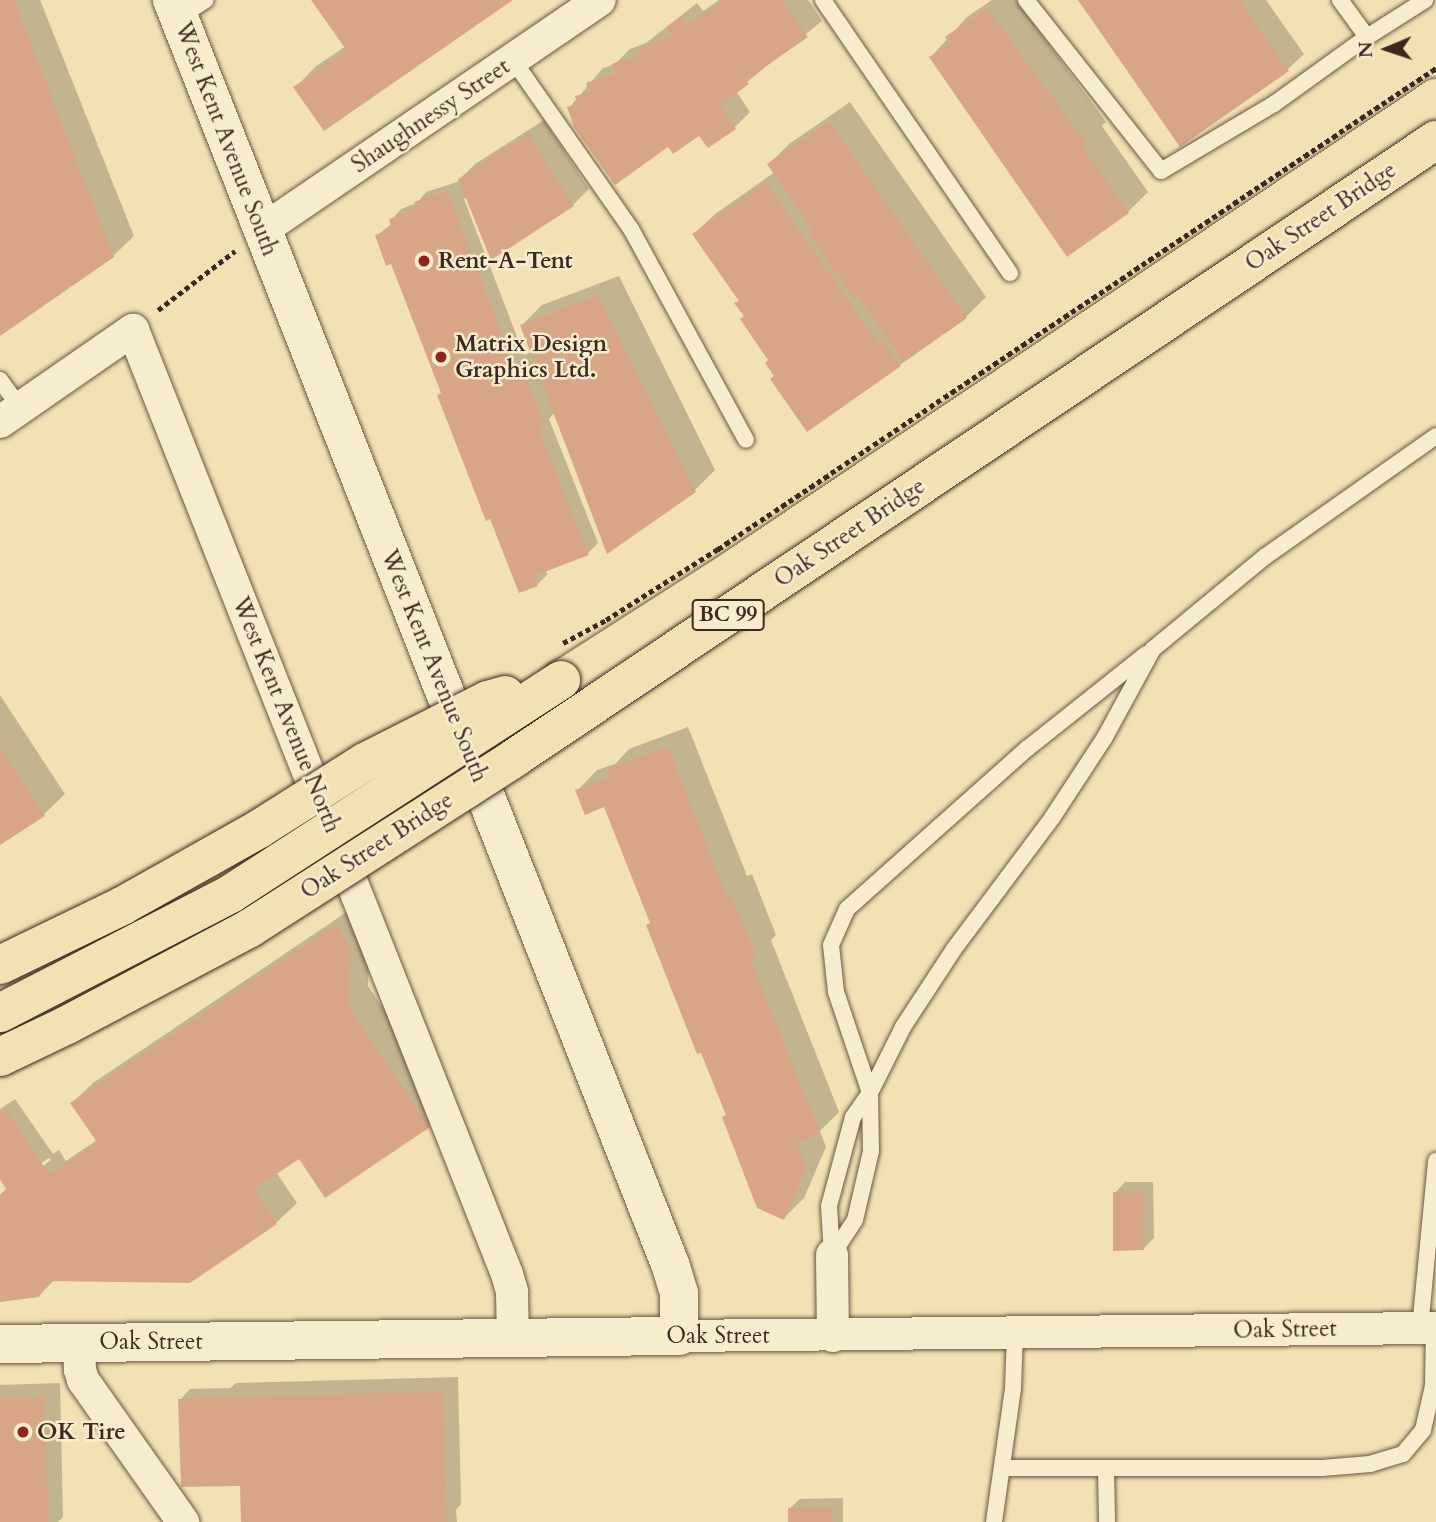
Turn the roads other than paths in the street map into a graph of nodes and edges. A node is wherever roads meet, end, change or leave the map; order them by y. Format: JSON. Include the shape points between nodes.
{"nodes":[{"id":1,"x":600,"y":0,"type":"edge"},
{"id":2,"x":823,"y":0,"type":"edge"},
{"id":3,"x":1026,"y":0,"type":"edge"},
{"id":4,"x":1340,"y":0,"type":"edge"},
{"id":5,"x":1425,"y":0,"type":"edge"},
{"id":6,"x":186,"y":6,"type":"edge"},
{"id":7,"x":1367,"y":37,"type":"junction"},
{"id":8,"x":513,"y":60,"type":"junction"},
{"id":9,"x":1436,"y":98,"type":"edge"},
{"id":10,"x":1436,"y":140,"type":"edge"},
{"id":11,"x":261,"y":231,"type":"junction"},
{"id":12,"x":1010,"y":273,"type":"dead end"},
{"id":13,"x":0,"y":380,"type":"edge"},
{"id":14,"x":10,"y":415,"type":"edge"},
{"id":15,"x":1436,"y":436,"type":"edge"},
{"id":16,"x":746,"y":440,"type":"dead end"},
{"id":17,"x":1153,"y":649,"type":"junction"},
{"id":18,"x":561,"y":662,"type":"junction"},
{"id":19,"x":0,"y":965,"type":"edge"},
{"id":20,"x":0,"y":1013,"type":"edge"},
{"id":21,"x":0,"y":1057,"type":"edge"},
{"id":22,"x":870,"y":1093,"type":"junction"},
{"id":23,"x":1436,"y":1161,"type":"edge"},
{"id":24,"x":832,"y":1255,"type":"junction"},
{"id":25,"x":1430,"y":1328,"type":"edge"},
{"id":26,"x":1015,"y":1332,"type":"junction"},
{"id":27,"x":679,"y":1336,"type":"junction"},
{"id":28,"x":833,"y":1336,"type":"junction"},
{"id":29,"x":513,"y":1338,"type":"junction"},
{"id":30,"x":79,"y":1342,"type":"junction"},
{"id":31,"x":0,"y":1343,"type":"edge"},
{"id":32,"x":1004,"y":1468,"type":"junction"},
{"id":33,"x":1106,"y":1468,"type":"junction"},
{"id":34,"x":183,"y":1522,"type":"edge"},
{"id":35,"x":994,"y":1522,"type":"edge"},
{"id":36,"x":1107,"y":1522,"type":"edge"}],
"edges":[{"from":1,"to":8,"type":"street","name":"Shaughnessy Street"},
{"from":2,"to":12,"type":"lane"},
{"from":3,"to":7,"type":"lane","via":[[1161,172],[1274,104]]},
{"from":4,"to":7,"type":"lane"},
{"from":5,"to":7,"type":"lane"},
{"from":6,"to":11,"type":"street","name":"West Kent Avenue South"},
{"from":8,"to":11,"type":"street","name":"Shaughnessy Street"},
{"from":8,"to":16,"type":"lane","via":[[631,229]]},
{"from":9,"to":18,"type":"highway","name":"Oak Street Bridge","number":"BC 99","via":[[733,570]]},
{"from":10,"to":21,"type":"highway","name":"Oak Street Bridge","number":"BC 99","bridge":true,"via":[[516,757],[262,921],[68,1026]]},
{"from":11,"to":27,"type":"street","name":"West Kent Avenue South","via":[[670,1264],[679,1293]]},
{"from":13,"to":14,"type":"lane"},
{"from":14,"to":29,"type":"street","name":"West Kent Avenue North","via":[[133,330],[507,1274]]},
{"from":15,"to":17,"type":"lane","via":[[1266,556]]},
{"from":17,"to":22,"type":"lane","via":[[1105,737],[1052,818],[902,1027]]},
{"from":17,"to":22,"type":"lane","via":[[1028,748],[847,909],[831,945],[836,992]]},
{"from":18,"to":19,"type":"highway","bridge":true,"via":[[365,762],[259,829],[122,906]]},
{"from":18,"to":20,"type":"highway","name":"Oak Street Bridge","number":"BC 99","bridge":true,"via":[[232,893]]},
{"from":22,"to":24,"type":"lane","via":[[870,1151],[855,1220]]},
{"from":22,"to":24,"type":"lane","via":[[853,1117],[832,1192]]},
{"from":23,"to":25,"type":"lane"},
{"from":24,"to":28,"type":"street"},
{"from":25,"to":26,"type":"street","name":"Oak Street"},
{"from":25,"to":33,"type":"lane","via":[[1433,1385],[1423,1430],[1403,1454],[1370,1464],[1322,1468]]},
{"from":26,"to":28,"type":"street","name":"Oak Street"},
{"from":26,"to":32,"type":"lane"},
{"from":27,"to":28,"type":"street","name":"Oak Street"},
{"from":27,"to":29,"type":"street","name":"Oak Street"},
{"from":29,"to":30,"type":"street","name":"Oak Street"},
{"from":30,"to":31,"type":"street","name":"Oak Street"},
{"from":30,"to":34,"type":"street","via":[[83,1380]]},
{"from":32,"to":33,"type":"lane"},
{"from":32,"to":35,"type":"lane"},
{"from":33,"to":36,"type":"lane"}]}
